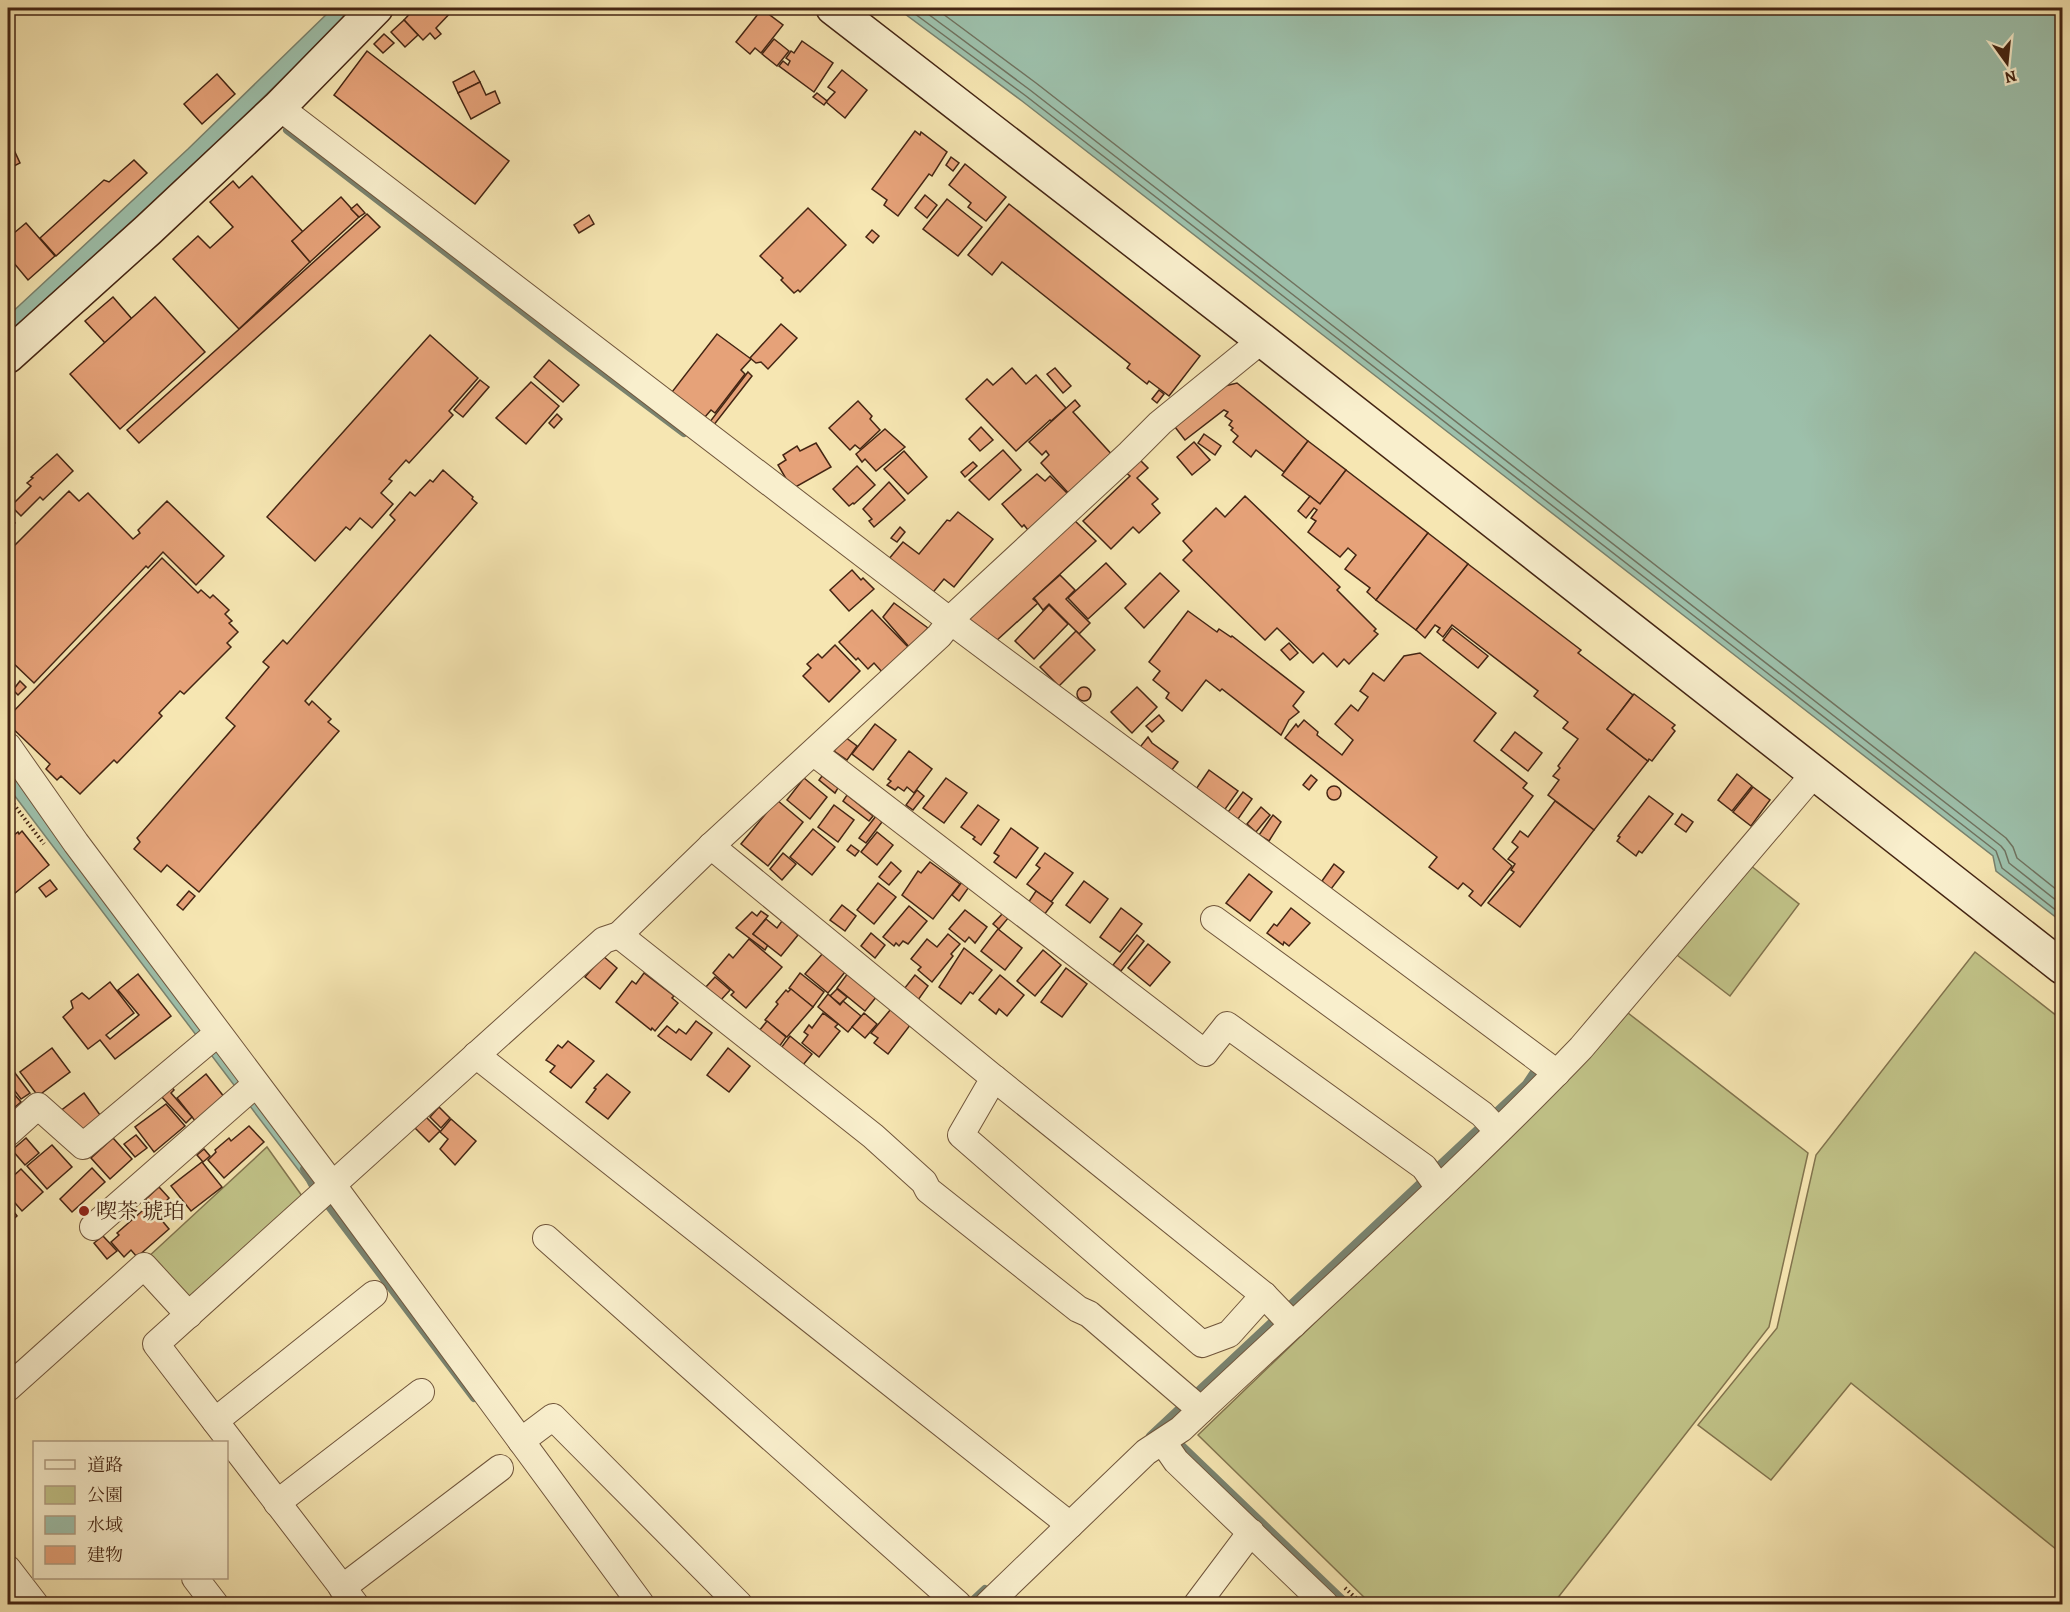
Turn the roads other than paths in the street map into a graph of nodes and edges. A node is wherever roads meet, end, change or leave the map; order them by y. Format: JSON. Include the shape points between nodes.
{"nodes":[{"id":1,"x":376,"y":8,"type":"edge"},
{"id":2,"x":833,"y":8,"type":"edge"},
{"id":3,"x":279,"y":107,"type":"junction"},
{"id":4,"x":1262,"y":340,"type":"junction"},
{"id":5,"x":8,"y":356,"type":"edge"},
{"id":6,"x":946,"y":628,"type":"junction"},
{"id":7,"x":8,"y":746,"type":"edge"},
{"id":8,"x":814,"y":753,"type":"junction"},
{"id":9,"x":1814,"y":774,"type":"junction"},
{"id":10,"x":711,"y":846,"type":"junction"},
{"id":11,"x":1214,"y":919,"type":"dead end"},
{"id":12,"x":619,"y":935,"type":"junction"},
{"id":13,"x":2062,"y":967,"type":"edge"},
{"id":14,"x":211,"y":1039,"type":"junction"},
{"id":15,"x":476,"y":1054,"type":"junction"},
{"id":16,"x":1557,"y":1073,"type":"junction"},
{"id":17,"x":994,"y":1078,"type":"junction"},
{"id":18,"x":250,"y":1090,"type":"junction"},
{"id":19,"x":1491,"y":1124,"type":"junction"},
{"id":20,"x":8,"y":1133,"type":"edge"},
{"id":21,"x":1432,"y":1179,"type":"junction"},
{"id":22,"x":324,"y":1192,"type":"junction"},
{"id":23,"x":93,"y":1227,"type":"dead end"},
{"id":24,"x":546,"y":1238,"type":"dead end"},
{"id":25,"x":374,"y":1294,"type":"dead end"},
{"id":26,"x":1280,"y":1312,"type":"junction"},
{"id":27,"x":189,"y":1315,"type":"junction"},
{"id":28,"x":1241,"y":1348,"type":"junction"},
{"id":29,"x":8,"y":1388,"type":"edge"},
{"id":30,"x":421,"y":1392,"type":"dead end"},
{"id":31,"x":1193,"y":1403,"type":"junction"},
{"id":32,"x":214,"y":1421,"type":"junction"},
{"id":33,"x":521,"y":1442,"type":"junction"},
{"id":34,"x":1163,"y":1442,"type":"junction"},
{"id":35,"x":500,"y":1468,"type":"dead end"},
{"id":36,"x":277,"y":1503,"type":"junction"},
{"id":37,"x":1064,"y":1520,"type":"junction"},
{"id":38,"x":1251,"y":1532,"type":"junction"},
{"id":39,"x":8,"y":1569,"type":"edge"},
{"id":40,"x":196,"y":1579,"type":"edge"},
{"id":41,"x":348,"y":1596,"type":"edge"},
{"id":42,"x":631,"y":1602,"type":"edge"},
{"id":43,"x":957,"y":1604,"type":"edge"},
{"id":44,"x":35,"y":1605,"type":"edge"},
{"id":45,"x":215,"y":1605,"type":"edge"},
{"id":46,"x":739,"y":1605,"type":"edge"},
{"id":47,"x":988,"y":1605,"type":"edge"},
{"id":48,"x":1197,"y":1605,"type":"edge"},
{"id":49,"x":1325,"y":1605,"type":"edge"}],
"edges":[{"from":1,"to":3,"type":"street"},
{"from":2,"to":4,"type":"street"},
{"from":3,"to":5,"type":"street"},
{"from":3,"to":6,"type":"street"},
{"from":4,"to":6,"type":"street","via":[[1160,423]]},
{"from":4,"to":9,"type":"street"},
{"from":6,"to":8,"type":"street"},
{"from":6,"to":16,"type":"street"},
{"from":7,"to":14,"type":"street"},
{"from":8,"to":10,"type":"street"},
{"from":8,"to":21,"type":"street","via":[[1205,1053],[1227,1025]]},
{"from":9,"to":13,"type":"street"},
{"from":9,"to":16,"type":"street"},
{"from":10,"to":12,"type":"street"},
{"from":10,"to":17,"type":"street"},
{"from":11,"to":19,"type":"street"},
{"from":12,"to":15,"type":"street","via":[[604,940]]},
{"from":12,"to":31,"type":"street","via":[[873,1136],[928,1190],[1089,1314]]},
{"from":14,"to":18,"type":"street"},
{"from":14,"to":20,"type":"street","via":[[83,1146],[38,1106]]},
{"from":15,"to":22,"type":"street"},
{"from":15,"to":37,"type":"street"},
{"from":16,"to":19,"type":"street"},
{"from":17,"to":26,"type":"street"},
{"from":17,"to":28,"type":"street","via":[[961,1135],[1202,1344]]},
{"from":18,"to":22,"type":"street"},
{"from":18,"to":23,"type":"street"},
{"from":19,"to":21,"type":"street"},
{"from":21,"to":26,"type":"street"},
{"from":22,"to":27,"type":"street"},
{"from":22,"to":33,"type":"street"},
{"from":24,"to":43,"type":"street"},
{"from":25,"to":32,"type":"street"},
{"from":26,"to":28,"type":"street"},
{"from":26,"to":28,"type":"street"},
{"from":27,"to":29,"type":"street","via":[[144,1266]]},
{"from":27,"to":32,"type":"street","via":[[156,1344]]},
{"from":28,"to":31,"type":"street"},
{"from":30,"to":36,"type":"street"},
{"from":31,"to":34,"type":"street"},
{"from":32,"to":36,"type":"street"},
{"from":33,"to":42,"type":"street"},
{"from":33,"to":46,"type":"street","via":[[553,1417]]},
{"from":34,"to":37,"type":"street"},
{"from":34,"to":38,"type":"street","via":[[1176,1461]]},
{"from":35,"to":41,"type":"street"},
{"from":36,"to":41,"type":"street"},
{"from":37,"to":47,"type":"street"},
{"from":38,"to":48,"type":"street"},
{"from":38,"to":49,"type":"street"},
{"from":39,"to":44,"type":"street"},
{"from":40,"to":45,"type":"street"}]}
